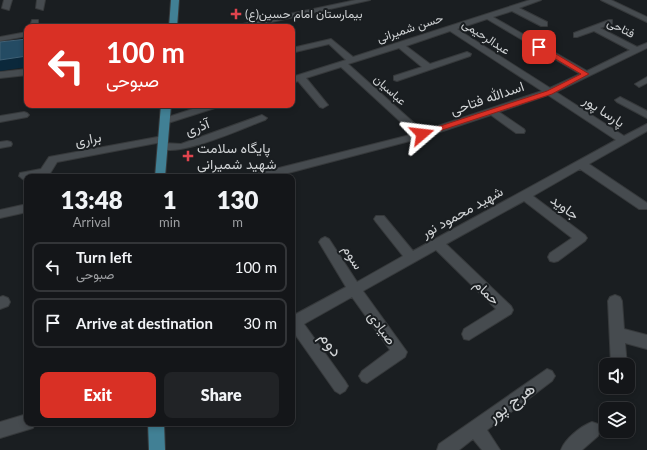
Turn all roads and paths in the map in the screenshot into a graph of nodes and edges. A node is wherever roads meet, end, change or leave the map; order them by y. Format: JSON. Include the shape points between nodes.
{"nodes":[{"id":1,"x":8,"y":0,"type":"edge"},
{"id":2,"x":41,"y":0,"type":"edge"},
{"id":3,"x":175,"y":0,"type":"edge"},
{"id":4,"x":366,"y":0,"type":"edge"},
{"id":5,"x":537,"y":0,"type":"edge"},
{"id":6,"x":605,"y":0,"type":"edge"},
{"id":7,"x":6,"y":8,"type":"dead end"},
{"id":8,"x":40,"y":8,"type":"dead end"},
{"id":9,"x":512,"y":8,"type":"junction"},
{"id":10,"x":487,"y":16,"type":"junction"},
{"id":11,"x":647,"y":20,"type":"edge"},
{"id":12,"x":609,"y":22,"type":"dead end"},
{"id":13,"x":173,"y":24,"type":"edge"},
{"id":14,"x":252,"y":24,"type":"edge"},
{"id":15,"x":544,"y":24,"type":"dead end"},
{"id":16,"x":450,"y":28,"type":"junction"},
{"id":17,"x":594,"y":28,"type":"junction"},
{"id":18,"x":24,"y":35,"type":"edge"},
{"id":19,"x":578,"y":35,"type":"dead end"},
{"id":20,"x":0,"y":39,"type":"edge"},
{"id":21,"x":400,"y":45,"type":"junction"},
{"id":22,"x":647,"y":45,"type":"edge"},
{"id":23,"x":295,"y":50,"type":"dead end"},
{"id":24,"x":637,"y":50,"type":"junction"},
{"id":25,"x":467,"y":54,"type":"dead end"},
{"id":26,"x":577,"y":56,"type":"dead end"},
{"id":27,"x":352,"y":60,"type":"junction"},
{"id":28,"x":565,"y":62,"type":"junction"},
{"id":29,"x":342,"y":64,"type":"junction"},
{"id":30,"x":428,"y":67,"type":"junction"},
{"id":31,"x":24,"y":72,"type":"edge"},
{"id":32,"x":586,"y":74,"type":"junction"},
{"id":33,"x":0,"y":75,"type":"edge"},
{"id":34,"x":397,"y":78,"type":"dead end"},
{"id":35,"x":296,"y":79,"type":"edge"},
{"id":36,"x":549,"y":92,"type":"junction"},
{"id":37,"x":620,"y":100,"type":"dead end"},
{"id":38,"x":323,"y":105,"type":"dead end"},
{"id":39,"x":166,"y":108,"type":"edge"},
{"id":40,"x":206,"y":108,"type":"edge"},
{"id":41,"x":492,"y":111,"type":"junction"},
{"id":42,"x":24,"y":115,"type":"dead end"},
{"id":43,"x":647,"y":116,"type":"edge"},
{"id":44,"x":262,"y":118,"type":"dead end"},
{"id":45,"x":0,"y":119,"type":"edge"},
{"id":46,"x":165,"y":121,"type":"junction"},
{"id":47,"x":647,"y":127,"type":"edge"},
{"id":48,"x":520,"y":131,"type":"dead end"},
{"id":49,"x":422,"y":134,"type":"junction"},
{"id":50,"x":623,"y":140,"type":"junction"},
{"id":51,"x":163,"y":142,"type":"junction"},
{"id":52,"x":581,"y":164,"type":"junction"},
{"id":53,"x":34,"y":174,"type":"edge"},
{"id":54,"x":160,"y":174,"type":"edge"},
{"id":55,"x":270,"y":174,"type":"edge"},
{"id":56,"x":524,"y":195,"type":"junction"},
{"id":57,"x":643,"y":206,"type":"dead end"},
{"id":58,"x":24,"y":209,"type":"edge"},
{"id":59,"x":0,"y":214,"type":"edge"},
{"id":60,"x":380,"y":219,"type":"dead end"},
{"id":61,"x":325,"y":242,"type":"dead end"},
{"id":62,"x":437,"y":243,"type":"junction"},
{"id":63,"x":554,"y":257,"type":"dead end"},
{"id":64,"x":411,"y":258,"type":"junction"},
{"id":65,"x":354,"y":289,"type":"junction"},
{"id":66,"x":615,"y":301,"type":"dead end"},
{"id":67,"x":295,"y":321,"type":"edge"},
{"id":68,"x":295,"y":325,"type":"edge"},
{"id":69,"x":470,"y":334,"type":"dead end"},
{"id":70,"x":617,"y":334,"type":"junction"},
{"id":71,"x":647,"y":342,"type":"edge"},
{"id":72,"x":618,"y":358,"type":"edge"},
{"id":73,"x":367,"y":376,"type":"dead end"},
{"id":74,"x":547,"y":376,"type":"dead end"},
{"id":75,"x":340,"y":386,"type":"dead end"},
{"id":76,"x":24,"y":423,"type":"edge"},
{"id":77,"x":156,"y":426,"type":"edge"},
{"id":78,"x":475,"y":428,"type":"junction"},
{"id":79,"x":0,"y":430,"type":"edge"},
{"id":80,"x":592,"y":430,"type":"dead end"},
{"id":81,"x":157,"y":450,"type":"edge"},
{"id":82,"x":445,"y":450,"type":"edge"},
{"id":83,"x":492,"y":450,"type":"edge"},
{"id":84,"x":568,"y":450,"type":"edge"}],
"edges":[{"from":1,"to":7,"type":"street"},
{"from":2,"to":8,"type":"street"},
{"from":3,"to":13,"type":"main road"},
{"from":4,"to":14,"type":"street"},
{"from":5,"to":9,"type":"street","name":"حسن شمیرانی"},
{"from":6,"to":11,"type":"street"},
{"from":9,"to":10,"type":"street","name":"حسن شمیرانی"},
{"from":9,"to":15,"type":"street"},
{"from":10,"to":16,"type":"street","name":"حسن شمیرانی"},
{"from":10,"to":28,"type":"street"},
{"from":12,"to":17,"type":"street"},
{"from":16,"to":21,"type":"street","name":"حسن شمیرانی"},
{"from":16,"to":36,"type":"street","name":"عبدالرحیمی"},
{"from":17,"to":19,"type":"street"},
{"from":17,"to":24,"type":"street","name":"فتاحی"},
{"from":18,"to":20,"type":"street"},
{"from":21,"to":27,"type":"street","name":"حسن شمیرانی"},
{"from":21,"to":30,"type":"street"},
{"from":22,"to":24,"type":"street","name":"اسدالله فتاحی"},
{"from":23,"to":27,"type":"street","via":[[331,41]]},
{"from":24,"to":32,"type":"street","name":"اسدالله فتاحی"},
{"from":25,"to":30,"type":"street"},
{"from":26,"to":28,"type":"street"},
{"from":27,"to":29,"type":"street","name":"حسن شمیرانی"},
{"from":28,"to":32,"type":"street"},
{"from":29,"to":35,"type":"street","name":"حسن شمیرانی"},
{"from":29,"to":49,"type":"street","name":"عباسیان"},
{"from":30,"to":34,"type":"street"},
{"from":31,"to":33,"type":"street"},
{"from":32,"to":36,"type":"street","name":"اسدالله فتاحی"},
{"from":35,"to":38,"type":"street"},
{"from":36,"to":41,"type":"street","name":"اسدالله فتاحی"},
{"from":36,"to":50,"type":"street","name":"پارسا پور"},
{"from":37,"to":43,"type":"street"},
{"from":39,"to":46,"type":"main road"},
{"from":40,"to":46,"type":"street"},
{"from":41,"to":48,"type":"street"},
{"from":41,"to":49,"type":"street","name":"اسدالله فتاحی"},
{"from":42,"to":45,"type":"street"},
{"from":44,"to":51,"type":"street","name":"آذری","via":[[182,147]]},
{"from":46,"to":51,"type":"main road"},
{"from":47,"to":50,"type":"street","name":"شهید محمود نور"},
{"from":49,"to":55,"type":"street","name":"اسدالله فتاحی"},
{"from":50,"to":52,"type":"street","name":"شهید محمود نور"},
{"from":51,"to":53,"type":"street","name":"براری","via":[[53,160],[45,172]]},
{"from":51,"to":54,"type":"main road"},
{"from":52,"to":56,"type":"street","name":"شهید محمود نور"},
{"from":52,"to":57,"type":"street"},
{"from":56,"to":62,"type":"street","name":"شهید محمود نور"},
{"from":56,"to":63,"type":"street","name":"جاوید","via":[[581,238]]},
{"from":58,"to":59,"type":"street"},
{"from":60,"to":64,"type":"street"},
{"from":61,"to":65,"type":"street","name":"سوم"},
{"from":62,"to":64,"type":"street","name":"شهید محمود نور"},
{"from":62,"to":69,"type":"street","name":"حمام","via":[[506,310]]},
{"from":64,"to":65,"type":"street","name":"شهید محمود نور"},
{"from":65,"to":67,"type":"street","name":"شهید محمود نور"},
{"from":65,"to":73,"type":"street","name":"صیادی","via":[[400,352]]},
{"from":66,"to":70,"type":"street"},
{"from":68,"to":75,"type":"street","name":"دوم"},
{"from":70,"to":71,"type":"street"},
{"from":70,"to":72,"type":"street"},
{"from":74,"to":78,"type":"street","name":"هرج پور"},
{"from":76,"to":79,"type":"street"},
{"from":77,"to":81,"type":"main road"},
{"from":78,"to":82,"type":"street","name":"هرج پور"},
{"from":78,"to":83,"type":"street","name":"هرج پور"},
{"from":80,"to":84,"type":"street"}]}
